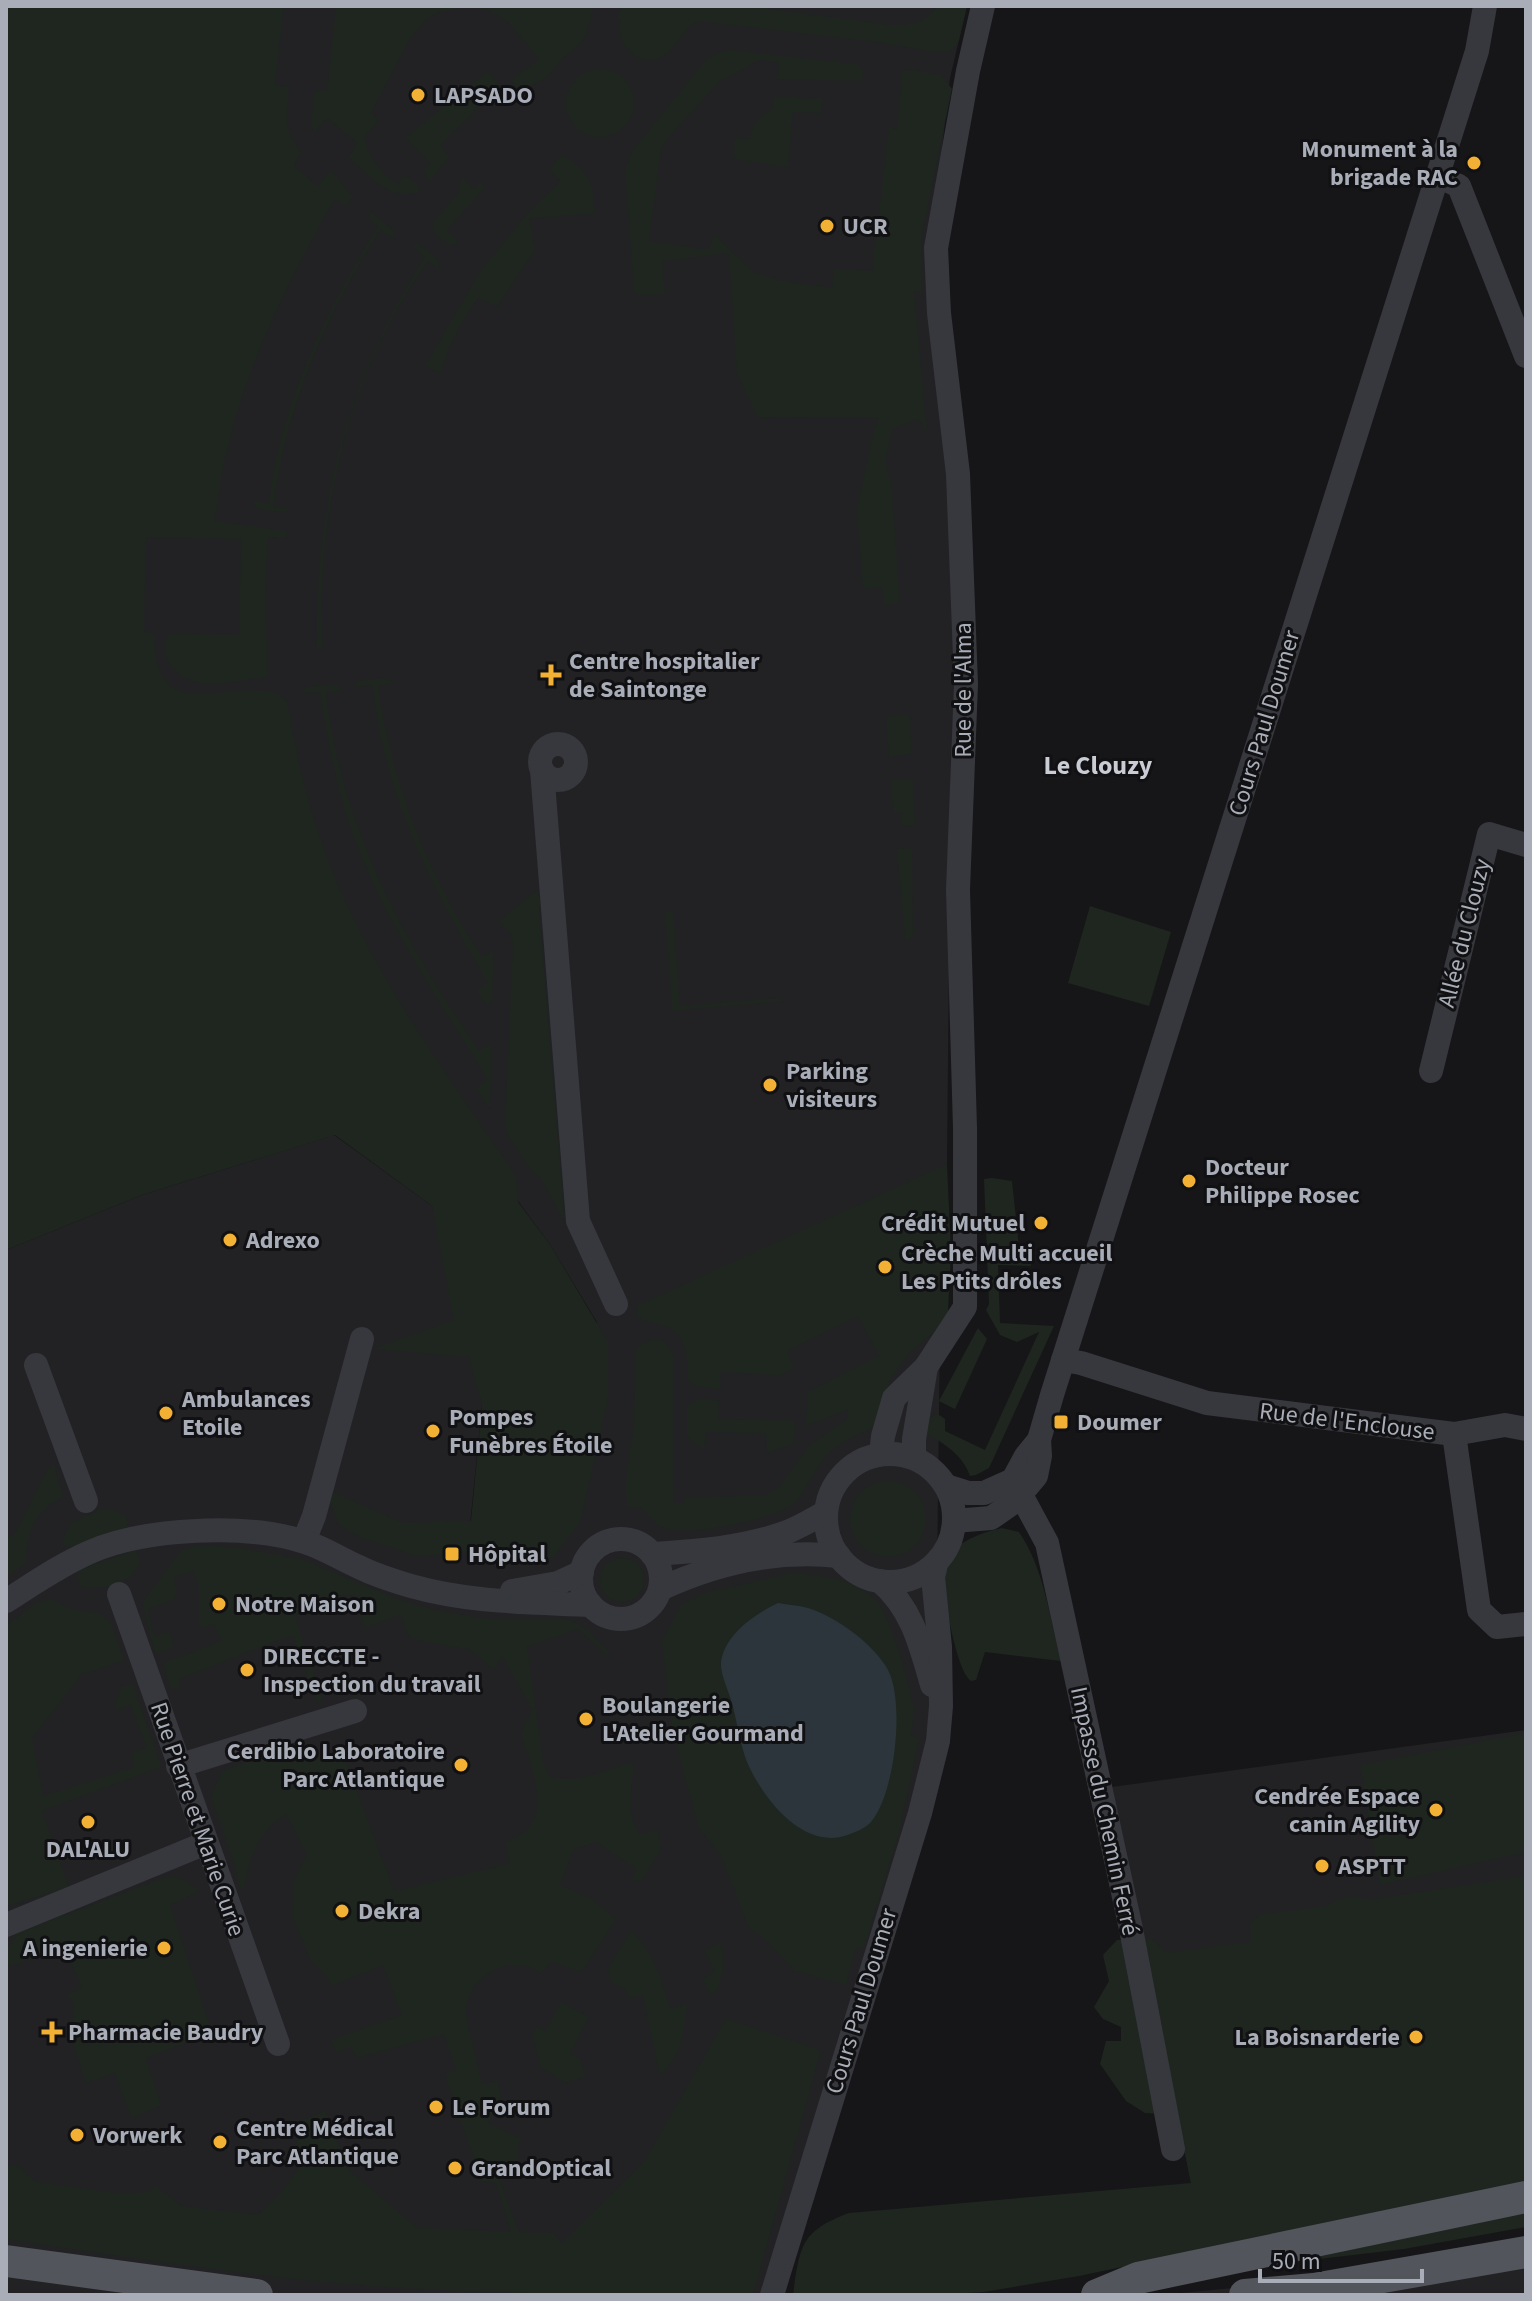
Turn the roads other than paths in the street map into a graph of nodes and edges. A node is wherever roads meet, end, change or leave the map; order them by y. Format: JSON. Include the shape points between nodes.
{"nodes":[{"id":1,"x":983,"y":6,"type":"edge"},
{"id":2,"x":1485,"y":6,"type":"edge"},
{"id":3,"x":1438,"y":176,"type":"junction"},
{"id":4,"x":1526,"y":356,"type":"edge"},
{"id":5,"x":550,"y":775,"type":"joint"},
{"id":6,"x":1526,"y":845,"type":"edge"},
{"id":7,"x":1431,"y":1071,"type":"dead end"},
{"id":8,"x":362,"y":1339,"type":"dead end"},
{"id":9,"x":1063,"y":1360,"type":"junction"},
{"id":10,"x":36,"y":1365,"type":"dead end"},
{"id":11,"x":926,"y":1367,"type":"junction"},
{"id":12,"x":1526,"y":1429,"type":"edge"},
{"id":13,"x":1454,"y":1434,"type":"junction"},
{"id":14,"x":881,"y":1454,"type":"junction"},
{"id":15,"x":914,"y":1458,"type":"junction"},
{"id":16,"x":946,"y":1486,"type":"junction"},
{"id":17,"x":1017,"y":1487,"type":"junction"},
{"id":18,"x":86,"y":1501,"type":"dead end"},
{"id":19,"x":826,"y":1512,"type":"junction"},
{"id":20,"x":954,"y":1521,"type":"junction"},
{"id":21,"x":304,"y":1541,"type":"junction"},
{"id":22,"x":652,"y":1554,"type":"junction"},
{"id":23,"x":839,"y":1556,"type":"junction"},
{"id":24,"x":936,"y":1564,"type":"junction"},
{"id":25,"x":582,"y":1572,"type":"junction"},
{"id":26,"x":880,"y":1581,"type":"junction"},
{"id":27,"x":660,"y":1589,"type":"junction"},
{"id":28,"x":119,"y":1594,"type":"dead end"},
{"id":29,"x":456,"y":1596,"type":"junction"},
{"id":30,"x":6,"y":1601,"type":"edge"},
{"id":31,"x":591,"y":1605,"type":"junction"},
{"id":32,"x":1526,"y":1624,"type":"edge"},
{"id":33,"x":941,"y":1706,"type":"junction"},
{"id":34,"x":355,"y":1711,"type":"dead end"},
{"id":35,"x":178,"y":1766,"type":"junction"},
{"id":36,"x":206,"y":1843,"type":"junction"},
{"id":37,"x":6,"y":1925,"type":"edge"},
{"id":38,"x":278,"y":2044,"type":"dead end"},
{"id":39,"x":1173,"y":2149,"type":"dead end"},
{"id":40,"x":1526,"y":2197,"type":"edge"},
{"id":41,"x":1526,"y":2252,"type":"edge"},
{"id":42,"x":6,"y":2261,"type":"edge"},
{"id":43,"x":257,"y":2295,"type":"edge"},
{"id":44,"x":772,"y":2295,"type":"edge"},
{"id":45,"x":1097,"y":2295,"type":"edge"},
{"id":46,"x":1245,"y":2295,"type":"edge"}],
"edges":[{"from":1,"to":11,"type":"street","name":"Rue de l'Alma","via":[[936,248],[958,474],[966,684],[958,890],[967,1261],[965,1307]]},
{"from":2,"to":3,"type":"street","name":"Cours Paul Doumer","via":[[1477,51]]},
{"from":3,"to":4,"type":"street","via":[[1459,186]]},
{"from":3,"to":9,"type":"street","name":"Cours Paul Doumer"},
{"from":5,"to":5,"type":"street","via":[[578,1221],[616,1304],[614,1258],[593,1232]]},
{"from":6,"to":7,"type":"street","name":"Allée du Clouzy","via":[[1489,834]]},
{"from":8,"to":21,"type":"street"},
{"from":9,"to":13,"type":"street","name":"Rue de l'Enclouse","via":[[1207,1403]]},
{"from":9,"to":17,"type":"street","name":"Cours Paul Doumer","via":[[1039,1440],[1026,1456]]},
{"from":10,"to":18,"type":"street"},
{"from":11,"to":14,"type":"street","name":"Rue de l'Alma","via":[[894,1398]]},
{"from":11,"to":15,"type":"street","name":"Rue de l'Alma"},
{"from":12,"to":13,"type":"street","via":[[1505,1425]]},
{"from":13,"to":32,"type":"street","name":"Rue de l'Enclouse","via":[[1479,1610],[1497,1627]]},
{"from":14,"to":15,"type":"street"},
{"from":14,"to":19,"type":"street","via":[[843,1473]]},
{"from":15,"to":16,"type":"street"},
{"from":16,"to":17,"type":"street","via":[[968,1493]]},
{"from":16,"to":20,"type":"street"},
{"from":17,"to":20,"type":"street","name":"Cours Paul Doumer","via":[[991,1518]]},
{"from":17,"to":39,"type":"street","name":"Impasse du Chemin Ferré","via":[[1047,1543]]},
{"from":19,"to":22,"type":"street","via":[[786,1532],[749,1542]]},
{"from":19,"to":23,"type":"street"},
{"from":20,"to":24,"type":"street","via":[[948,1547]]},
{"from":21,"to":29,"type":"street","via":[[362,1569]]},
{"from":21,"to":30,"type":"street","via":[[211,1529],[149,1537],[93,1550]]},
{"from":22,"to":25,"type":"street","via":[[634,1541],[608,1541],[596,1548]]},
{"from":22,"to":27,"type":"street"},
{"from":23,"to":26,"type":"street","via":[[853,1571]]},
{"from":23,"to":27,"type":"street","via":[[768,1556],[708,1569]]},
{"from":24,"to":26,"type":"street","via":[[915,1578]]},
{"from":24,"to":33,"type":"street","name":"Cours Paul Doumer"},
{"from":25,"to":29,"type":"street","via":[[535,1588]]},
{"from":25,"to":31,"type":"street"},
{"from":26,"to":33,"type":"street","name":"Cours Paul Doumer","via":[[910,1617]]},
{"from":27,"to":31,"type":"street","via":[[645,1611],[625,1619],[602,1614]]},
{"from":28,"to":35,"type":"street","name":"Rue Pierre et Marie Curie"},
{"from":29,"to":31,"type":"street"},
{"from":33,"to":44,"type":"street","name":"Cours Paul Doumer","via":[[920,1813]]},
{"from":34,"to":35,"type":"street"},
{"from":35,"to":36,"type":"street","name":"Rue Pierre et Marie Curie"},
{"from":36,"to":37,"type":"street"},
{"from":36,"to":38,"type":"street","name":"Rue Pierre et Marie Curie"},
{"from":40,"to":45,"type":"main road","via":[[1138,2278]]},
{"from":41,"to":46,"type":"main road","via":[[1314,2289]]},
{"from":42,"to":43,"type":"main road"}]}
